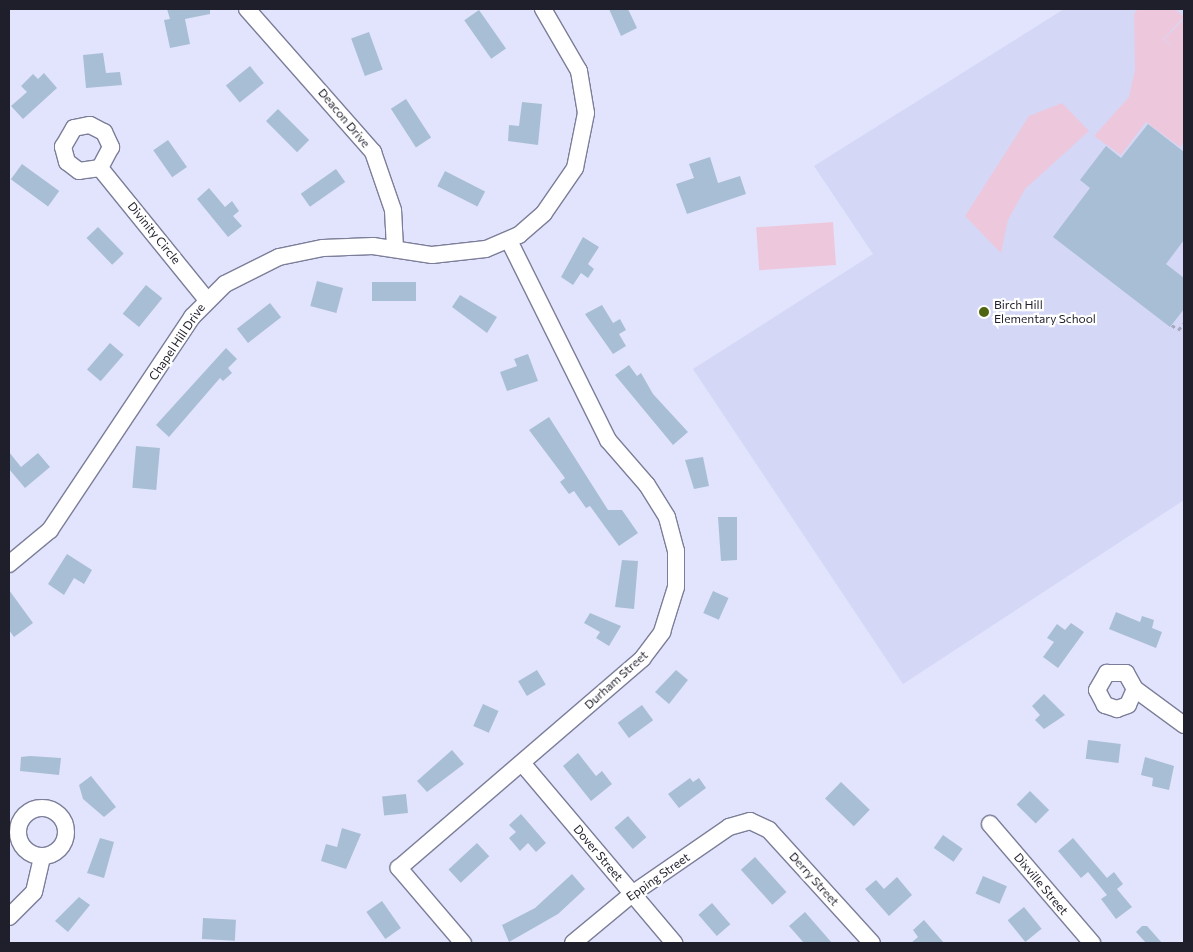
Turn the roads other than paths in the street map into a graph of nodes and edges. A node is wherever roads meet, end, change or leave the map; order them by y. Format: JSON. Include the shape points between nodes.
{"nodes":[{"id":1,"x":248,"y":9,"type":"edge"},
{"id":2,"x":543,"y":9,"type":"edge"},
{"id":3,"x":100,"y":168,"type":"dead end"},
{"id":4,"x":508,"y":241,"type":"junction"},
{"id":5,"x":394,"y":249,"type":"junction"},
{"id":6,"x":206,"y":299,"type":"junction"},
{"id":7,"x":9,"y":564,"type":"edge"},
{"id":8,"x":1136,"y":689,"type":"dead end"},
{"id":9,"x":1184,"y":725,"type":"edge"},
{"id":10,"x":522,"y":763,"type":"junction"},
{"id":11,"x":750,"y":821,"type":"joint"},
{"id":12,"x":990,"y":824,"type":"dead end"},
{"id":13,"x":42,"y":856,"type":"dead end"},
{"id":14,"x":632,"y":894,"type":"junction"},
{"id":15,"x":9,"y":917,"type":"edge"},
{"id":16,"x":463,"y":943,"type":"edge"},
{"id":17,"x":573,"y":943,"type":"edge"},
{"id":18,"x":674,"y":943,"type":"edge"},
{"id":19,"x":872,"y":943,"type":"edge"},
{"id":20,"x":1092,"y":943,"type":"edge"}],
"edges":[{"from":1,"to":5,"type":"street","name":"Deacon Drive","via":[[373,152],[390,196]]},
{"from":2,"to":4,"type":"street","via":[[579,71],[584,134],[575,168],[557,200]]},
{"from":3,"to":6,"type":"street","name":"Divinity Circle"},
{"from":4,"to":5,"type":"street","name":"Chapel Hill Drive","via":[[450,254]]},
{"from":4,"to":10,"type":"street","name":"Durham Street","via":[[608,440],[657,499],[673,534],[677,569],[674,602],[652,648]]},
{"from":5,"to":6,"type":"street","name":"Chapel Hill Drive","via":[[348,245],[279,257]]},
{"from":6,"to":7,"type":"street","name":"Chapel Hill Drive","via":[[70,504],[38,542]]},
{"from":8,"to":9,"type":"street"},
{"from":10,"to":14,"type":"street","name":"Dover Street"},
{"from":10,"to":16,"type":"street","name":"Durham Street","via":[[399,868]]},
{"from":11,"to":14,"type":"street","name":"Epping Street","via":[[729,827]]},
{"from":11,"to":19,"type":"street","name":"Derry Street","via":[[770,830]]},
{"from":12,"to":20,"type":"street","name":"Dixville Street"},
{"from":13,"to":15,"type":"street","via":[[34,892]]},
{"from":14,"to":17,"type":"street","name":"Epping Street"},
{"from":14,"to":18,"type":"street","name":"Dover Street"}]}
